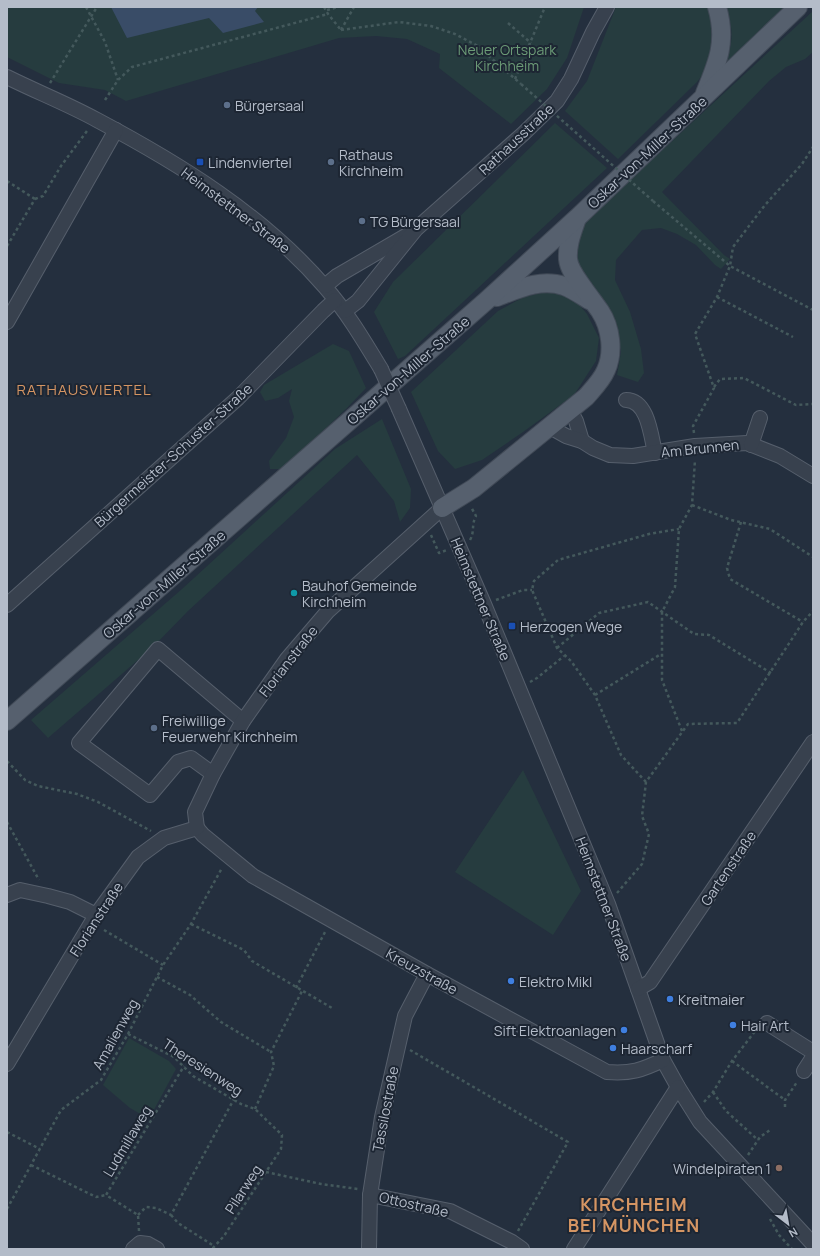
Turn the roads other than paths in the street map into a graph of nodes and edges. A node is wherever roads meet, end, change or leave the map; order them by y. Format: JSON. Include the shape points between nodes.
{"nodes":[{"id":1,"x":596,"y":7,"type":"edge"},
{"id":2,"x":607,"y":7,"type":"edge"},
{"id":3,"x":717,"y":7,"type":"edge"},
{"id":4,"x":798,"y":7,"type":"edge"},
{"id":5,"x":593,"y":32,"type":"junction"},
{"id":6,"x":7,"y":77,"type":"edge"},
{"id":7,"x":702,"y":100,"type":"junction"},
{"id":8,"x":116,"y":130,"type":"junction"},
{"id":9,"x":577,"y":218,"type":"junction"},
{"id":10,"x":416,"y":230,"type":"junction"},
{"id":11,"x":325,"y":286,"type":"junction"},
{"id":12,"x":336,"y":300,"type":"junction"},
{"id":13,"x":486,"y":301,"type":"junction"},
{"id":14,"x":593,"y":302,"type":"junction"},
{"id":15,"x":345,"y":311,"type":"junction"},
{"id":16,"x":7,"y":322,"type":"edge"},
{"id":17,"x":626,"y":400,"type":"dead end"},
{"id":18,"x":570,"y":410,"type":"junction"},
{"id":19,"x":760,"y":418,"type":"dead end"},
{"id":20,"x":550,"y":427,"type":"junction"},
{"id":21,"x":582,"y":441,"type":"junction"},
{"id":22,"x":751,"y":445,"type":"junction"},
{"id":23,"x":655,"y":453,"type":"junction"},
{"id":24,"x":813,"y":476,"type":"edge"},
{"id":25,"x":442,"y":508,"type":"junction"},
{"id":26,"x":7,"y":605,"type":"edge"},
{"id":27,"x":243,"y":721,"type":"junction"},
{"id":28,"x":7,"y":722,"type":"edge"},
{"id":29,"x":813,"y":742,"type":"edge"},
{"id":30,"x":213,"y":774,"type":"junction"},
{"id":31,"x":196,"y":828,"type":"junction"},
{"id":32,"x":7,"y":895,"type":"edge"},
{"id":33,"x":94,"y":919,"type":"junction"},
{"id":34,"x":427,"y":974,"type":"junction"},
{"id":35,"x":638,"y":989,"type":"junction"},
{"id":36,"x":768,"y":1023,"type":"road end"},
{"id":37,"x":813,"y":1052,"type":"edge"},
{"id":38,"x":813,"y":1057,"type":"edge"},
{"id":39,"x":664,"y":1060,"type":"junction"},
{"id":40,"x":7,"y":1064,"type":"edge"},
{"id":41,"x":804,"y":1071,"type":"road end"},
{"id":42,"x":678,"y":1087,"type":"junction"},
{"id":43,"x":370,"y":1194,"type":"junction"},
{"id":44,"x":813,"y":1244,"type":"edge"},
{"id":45,"x":136,"y":1246,"type":"edge"},
{"id":46,"x":517,"y":1246,"type":"edge"},
{"id":47,"x":157,"y":1249,"type":"edge"},
{"id":48,"x":369,"y":1249,"type":"edge"},
{"id":49,"x":574,"y":1249,"type":"edge"}],
"edges":[{"from":1,"to":5,"type":"street","name":"Rathausstraße"},
{"from":2,"to":5,"type":"street","name":"Rathausstraße"},
{"from":3,"to":7,"type":"main road","via":[[722,28],[720,52]]},
{"from":4,"to":7,"type":"main road","name":"Oskar-von-Miller-Straße"},
{"from":5,"to":10,"type":"street","name":"Rathausstraße","via":[[571,79],[557,101]]},
{"from":6,"to":8,"type":"street","name":"Heimstettner Straße"},
{"from":7,"to":9,"type":"main road","name":"Oskar-von-Miller-Straße"},
{"from":8,"to":11,"type":"street","name":"Heimstettner Straße","via":[[197,177],[244,212],[269,231]]},
{"from":8,"to":16,"type":"street"},
{"from":9,"to":13,"type":"main road","name":"Oskar-von-Miller-Straße"},
{"from":9,"to":14,"type":"main road","via":[[568,244],[568,260],[573,273]]},
{"from":10,"to":11,"type":"street","name":"Rathausstraße","via":[[337,276]]},
{"from":10,"to":15,"type":"street","name":"Rathausstraße","via":[[358,301]]},
{"from":11,"to":12,"type":"street","name":"Heimstettner Straße"},
{"from":12,"to":15,"type":"street","name":"Heimstettner Straße"},
{"from":12,"to":26,"type":"street","name":"Bürgermeister-Schuster-Straße","via":[[238,398]]},
{"from":13,"to":14,"type":"main road","via":[[524,287],[553,283],[565,286]]},
{"from":13,"to":28,"type":"main road","name":"Oskar-von-Miller-Straße"},
{"from":14,"to":18,"type":"main road","via":[[609,330],[610,357],[606,371],[598,383]]},
{"from":15,"to":25,"type":"street","name":"Heimstettner Straße","bridge":true,"via":[[381,369]]},
{"from":17,"to":23,"type":"street","via":[[631,400],[641,407],[648,423]]},
{"from":18,"to":20,"type":"main road"},
{"from":18,"to":21,"type":"street"},
{"from":19,"to":22,"type":"street"},
{"from":20,"to":21,"type":"street","name":"Am Brunnen"},
{"from":20,"to":25,"type":"main road","via":[[474,488]]},
{"from":21,"to":23,"type":"street","name":"Am Brunnen","via":[[610,455],[633,456]]},
{"from":22,"to":23,"type":"street","name":"Am Brunnen","via":[[747,443],[695,446]]},
{"from":22,"to":24,"type":"street","name":"Am Brunnen","via":[[780,456]]},
{"from":25,"to":27,"type":"street","name":"Florianstraße","via":[[328,611],[287,659]]},
{"from":25,"to":35,"type":"street","name":"Heimstettner Straße","via":[[608,904]]},
{"from":27,"to":30,"type":"street","name":"Florianstraße"},
{"from":27,"to":30,"type":"street","via":[[158,649],[79,743],[150,795],[178,762],[184,760],[191,758]]},
{"from":29,"to":35,"type":"street","name":"Gartenstraße","via":[[650,982]]},
{"from":30,"to":31,"type":"street","name":"Florianstraße","via":[[195,812]]},
{"from":31,"to":33,"type":"street","name":"Florianstraße","via":[[164,838],[138,857]]},
{"from":31,"to":34,"type":"street","name":"Kreuzstraße","via":[[253,876]]},
{"from":32,"to":33,"type":"street","via":[[20,890],[70,902]]},
{"from":33,"to":40,"type":"street","name":"Florianstraße"},
{"from":34,"to":39,"type":"street","name":"Kreuzstraße","via":[[607,1072],[641,1070]]},
{"from":34,"to":43,"type":"street","name":"Tassilostraße","via":[[405,1016],[382,1117]]},
{"from":35,"to":39,"type":"street","name":"Heimstettner Straße"},
{"from":36,"to":37,"type":"street"},
{"from":38,"to":41,"type":"street"},
{"from":39,"to":42,"type":"street","name":"Heimstettner Straße"},
{"from":42,"to":44,"type":"street","name":"Heimstettner Straße","via":[[700,1122]]},
{"from":42,"to":49,"type":"street"},
{"from":43,"to":46,"type":"street","name":"Ottostraße","via":[[450,1211]]},
{"from":43,"to":48,"type":"street","name":"Tassilostraße"},
{"from":45,"to":47,"type":"street","via":[[148,1244]]}]}
